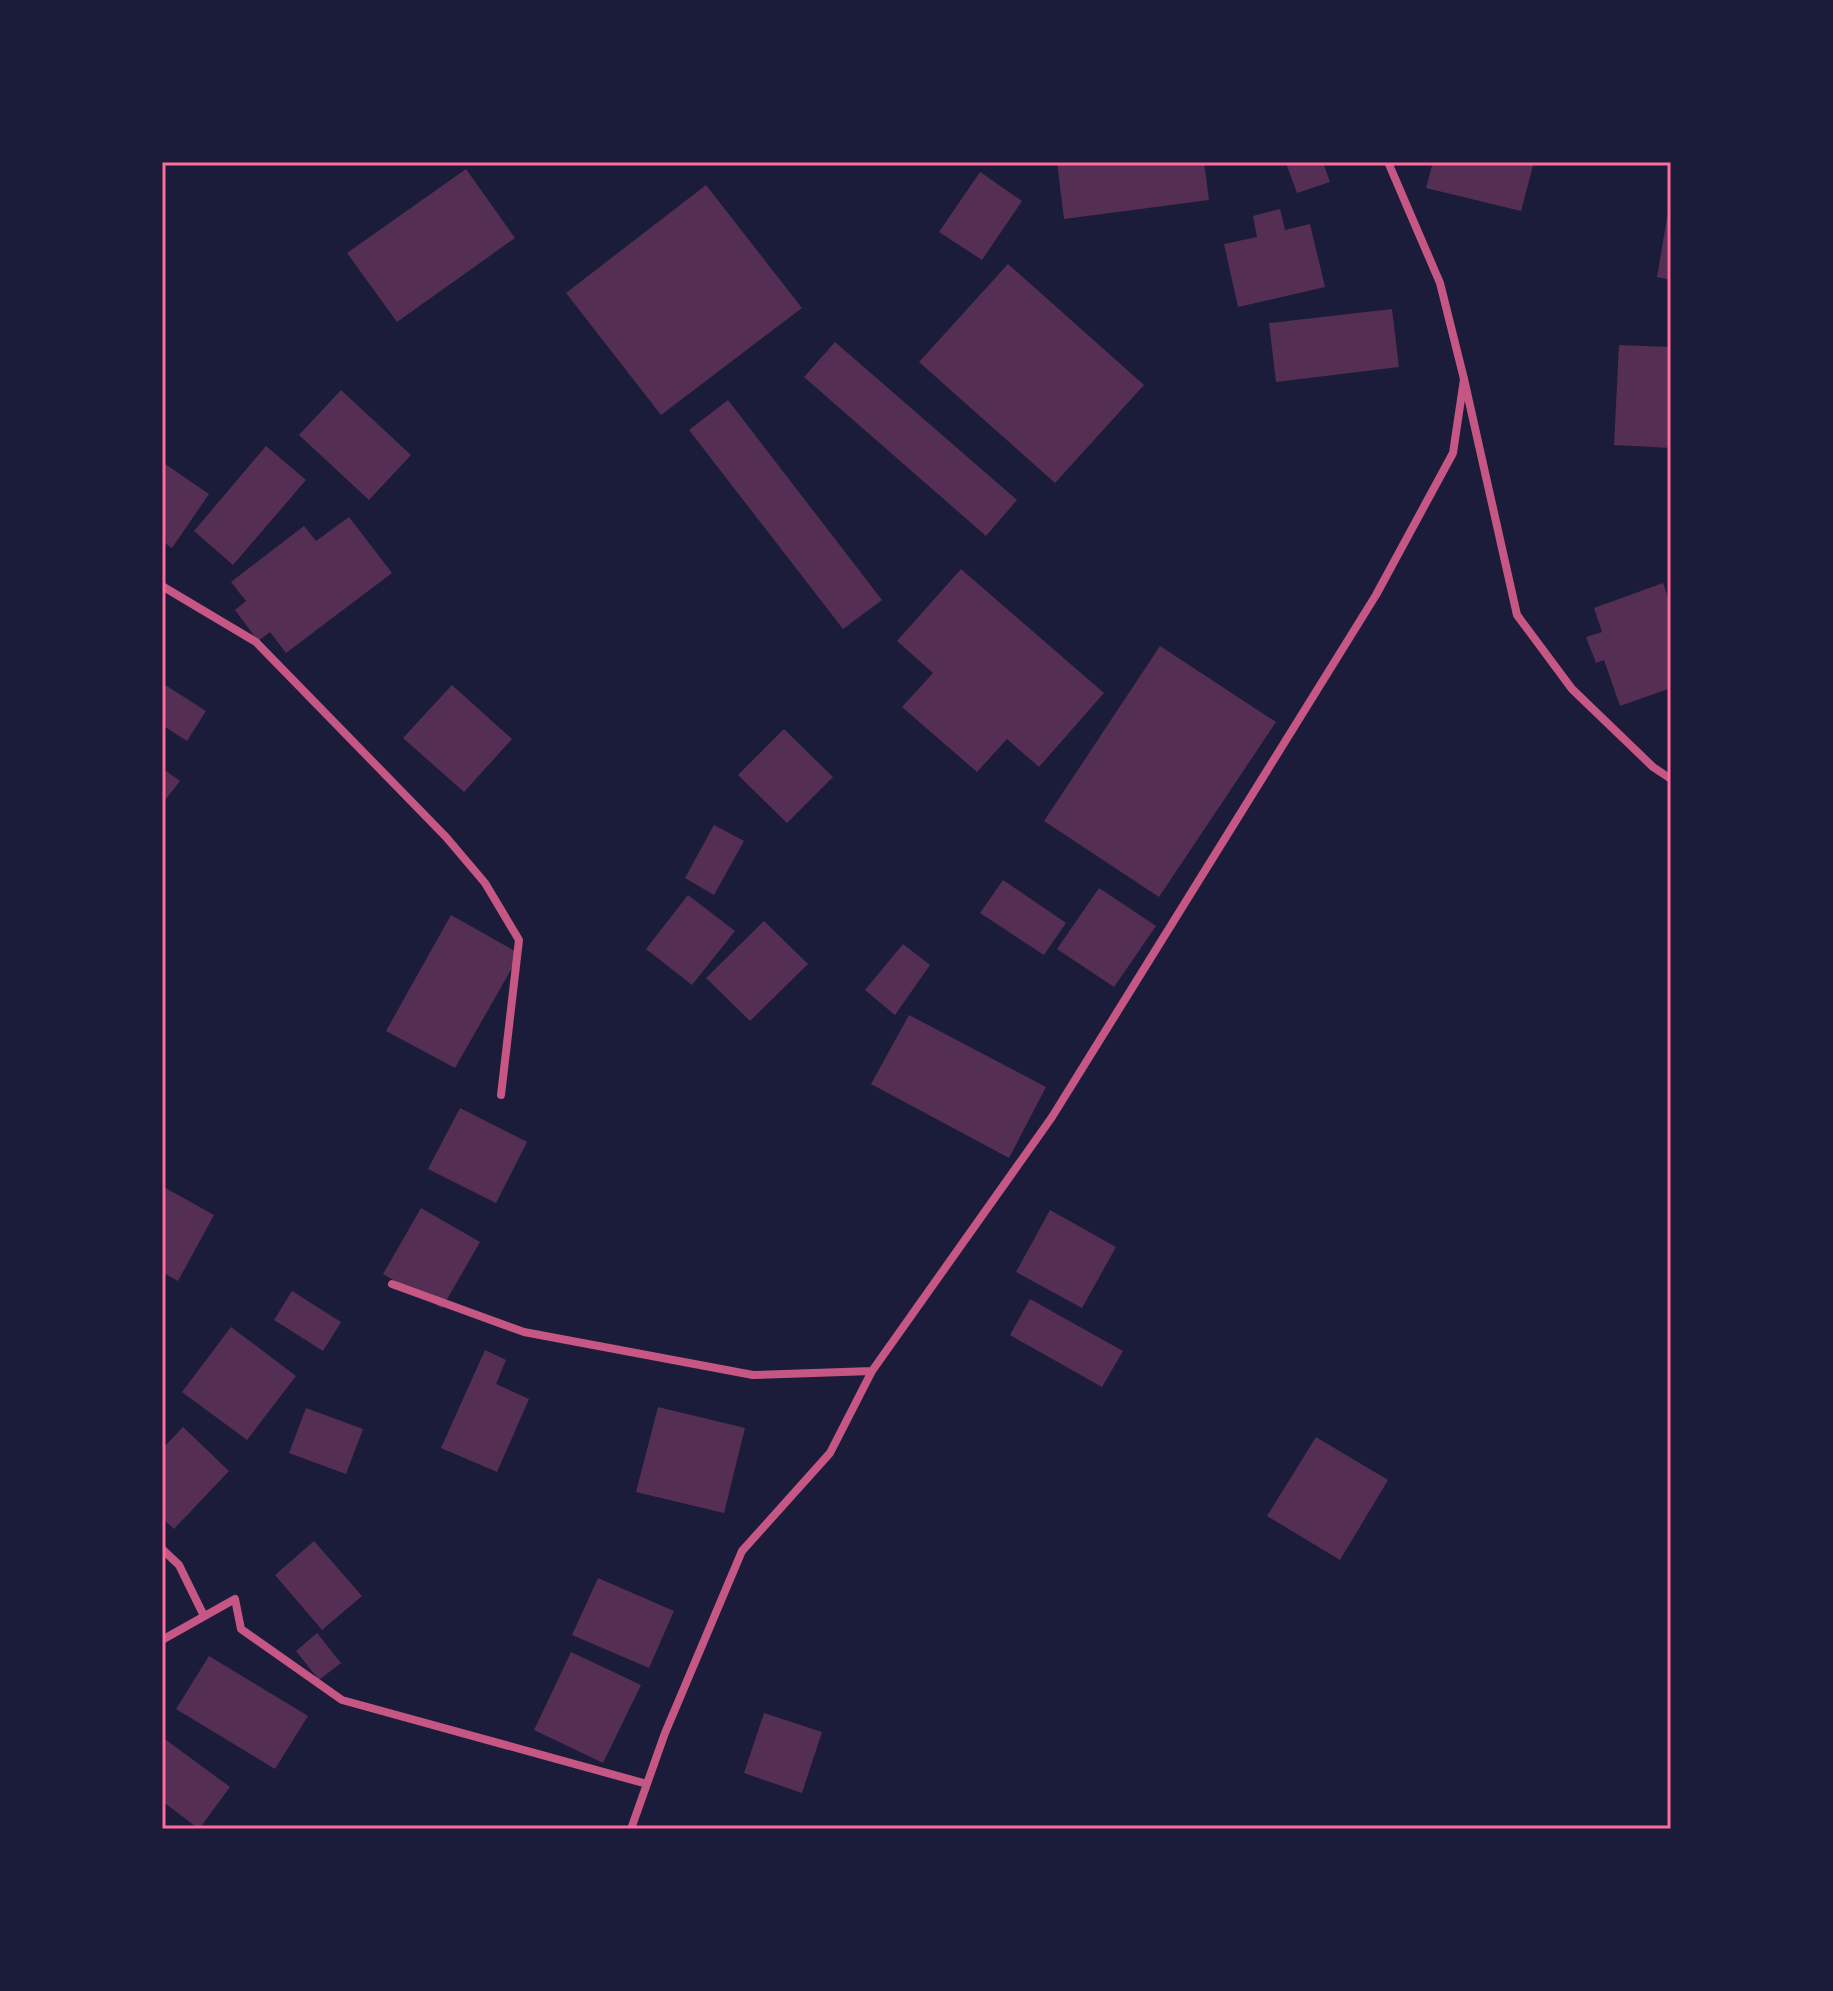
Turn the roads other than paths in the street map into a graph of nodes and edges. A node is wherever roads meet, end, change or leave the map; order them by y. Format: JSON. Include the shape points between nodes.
{"nodes":[{"id":1,"x":1388,"y":162,"type":"edge"},
{"id":2,"x":1464,"y":379,"type":"junction"},
{"id":3,"x":162,"y":586,"type":"edge"},
{"id":4,"x":1671,"y":779,"type":"edge"},
{"id":5,"x":501,"y":1095,"type":"dead end"},
{"id":6,"x":392,"y":1284,"type":"dead end"},
{"id":7,"x":872,"y":1371,"type":"junction"},
{"id":8,"x":162,"y":1549,"type":"edge"},
{"id":9,"x":204,"y":1616,"type":"junction"},
{"id":10,"x":162,"y":1640,"type":"edge"},
{"id":11,"x":647,"y":1784,"type":"junction"},
{"id":12,"x":631,"y":1829,"type":"edge"}],
"edges":[{"from":1,"to":2,"type":"street","via":[[1440,283]]},
{"from":2,"to":4,"type":"street","via":[[1517,615],[1572,689]]},
{"from":2,"to":7,"type":"street","via":[[1453,453],[1376,595],[1052,1117]]},
{"from":3,"to":5,"type":"street","via":[[256,642],[485,883],[519,940]]},
{"from":6,"to":7,"type":"street","via":[[524,1332],[753,1375]]},
{"from":7,"to":11,"type":"street","via":[[830,1453],[742,1551]]},
{"from":8,"to":9,"type":"street","via":[[179,1565]]},
{"from":9,"to":10,"type":"street"},
{"from":9,"to":11,"type":"street","via":[[235,1599],[241,1629],[342,1700]]},
{"from":11,"to":12,"type":"street"}]}
